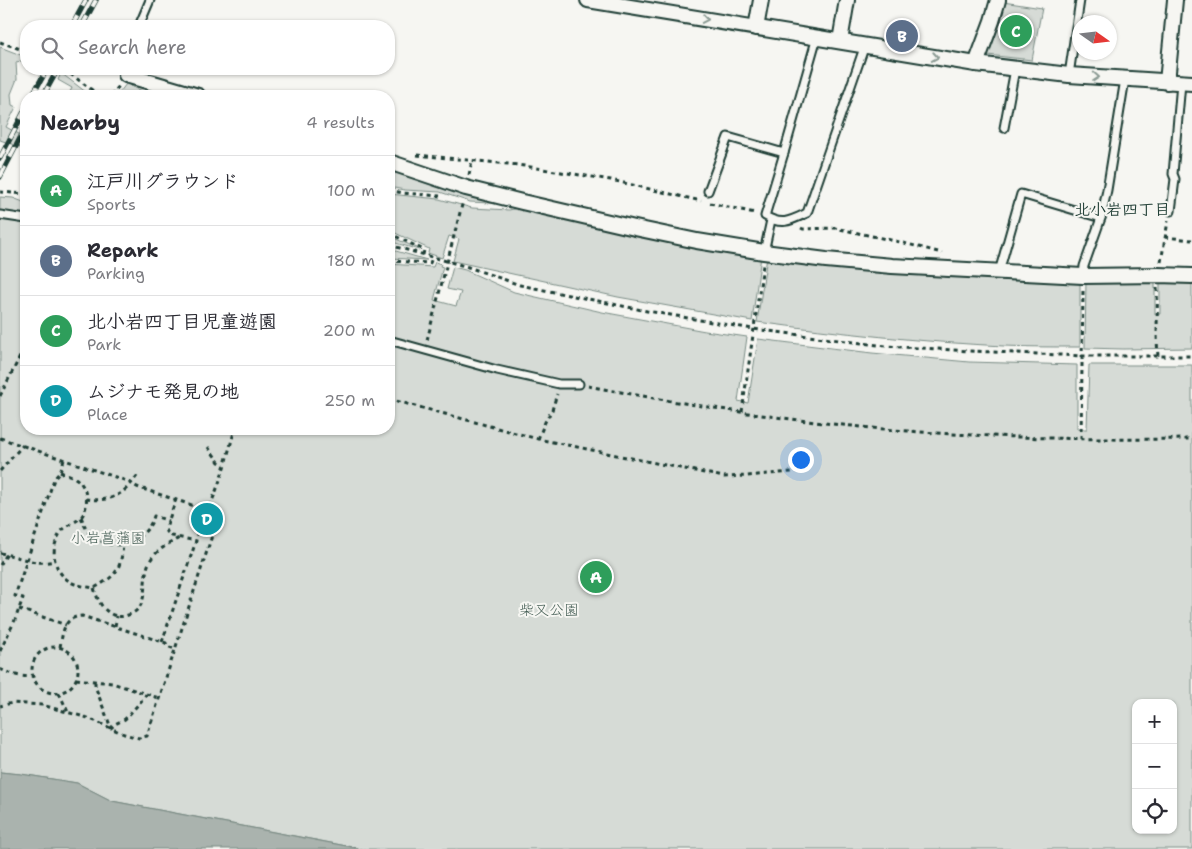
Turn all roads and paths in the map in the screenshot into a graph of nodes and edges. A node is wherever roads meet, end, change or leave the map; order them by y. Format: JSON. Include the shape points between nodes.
{"nodes":[{"id":1,"x":150,"y":0,"type":"edge"},
{"id":2,"x":588,"y":0,"type":"edge"},
{"id":3,"x":761,"y":0,"type":"edge"},
{"id":4,"x":847,"y":0,"type":"edge"},
{"id":5,"x":998,"y":0,"type":"edge"},
{"id":6,"x":1080,"y":0,"type":"edge"},
{"id":7,"x":1175,"y":0,"type":"edge"},
{"id":8,"x":142,"y":20,"type":"edge"},
{"id":9,"x":756,"y":28,"type":"junction"},
{"id":10,"x":816,"y":37,"type":"junction"},
{"id":11,"x":840,"y":41,"type":"junction"},
{"id":12,"x":0,"y":42,"type":"edge"},
{"id":13,"x":865,"y":45,"type":"junction"},
{"id":14,"x":20,"y":49,"type":"edge"},
{"id":15,"x":976,"y":64,"type":"junction"},
{"id":16,"x":1016,"y":69,"type":"junction"},
{"id":17,"x":72,"y":75,"type":"edge"},
{"id":18,"x":1069,"y":75,"type":"junction"},
{"id":19,"x":123,"y":76,"type":"edge"},
{"id":20,"x":1125,"y":79,"type":"junction"},
{"id":21,"x":1166,"y":82,"type":"junction"},
{"id":22,"x":1186,"y":83,"type":"edge"},
{"id":23,"x":92,"y":90,"type":"edge"},
{"id":24,"x":115,"y":90,"type":"edge"},
{"id":25,"x":176,"y":90,"type":"edge"},
{"id":26,"x":1004,"y":128,"type":"dead end"},
{"id":27,"x":784,"y":153,"type":"junction"},
{"id":28,"x":416,"y":154,"type":"dead end"},
{"id":29,"x":395,"y":164,"type":"edge"},
{"id":30,"x":648,"y":189,"type":"dead end"},
{"id":31,"x":708,"y":191,"type":"dead end"},
{"id":32,"x":0,"y":192,"type":"edge"},
{"id":33,"x":20,"y":194,"type":"edge"},
{"id":34,"x":461,"y":207,"type":"dead end"},
{"id":35,"x":1171,"y":211,"type":"joint"},
{"id":36,"x":0,"y":215,"type":"edge"},
{"id":37,"x":20,"y":218,"type":"edge"},
{"id":38,"x":1101,"y":218,"type":"junction"},
{"id":39,"x":772,"y":220,"type":"junction"},
{"id":40,"x":790,"y":221,"type":"junction"},
{"id":41,"x":395,"y":236,"type":"edge"},
{"id":42,"x":1165,"y":236,"type":"junction"},
{"id":43,"x":1192,"y":240,"type":"edge"},
{"id":44,"x":395,"y":247,"type":"edge"},
{"id":45,"x":948,"y":254,"type":"dead end"},
{"id":46,"x":764,"y":255,"type":"junction"},
{"id":47,"x":423,"y":256,"type":"junction"},
{"id":48,"x":432,"y":258,"type":"junction"},
{"id":49,"x":395,"y":261,"type":"edge"},
{"id":50,"x":448,"y":262,"type":"junction"},
{"id":51,"x":1160,"y":266,"type":"dead end"},
{"id":52,"x":999,"y":272,"type":"junction"},
{"id":53,"x":1192,"y":276,"type":"edge"},
{"id":54,"x":1083,"y":282,"type":"junction"},
{"id":55,"x":1157,"y":282,"type":"dead end"},
{"id":56,"x":753,"y":330,"type":"junction"},
{"id":57,"x":427,"y":340,"type":"dead end"},
{"id":58,"x":395,"y":342,"type":"edge"},
{"id":59,"x":1082,"y":356,"type":"junction"},
{"id":60,"x":1158,"y":356,"type":"junction"},
{"id":61,"x":1192,"y":356,"type":"edge"},
{"id":62,"x":20,"y":357,"type":"edge"},
{"id":63,"x":559,"y":384,"type":"junction"},
{"id":64,"x":579,"y":384,"type":"joint"},
{"id":65,"x":0,"y":396,"type":"edge"},
{"id":66,"x":395,"y":401,"type":"edge"},
{"id":67,"x":742,"y":412,"type":"junction"},
{"id":68,"x":233,"y":435,"type":"edge"},
{"id":69,"x":0,"y":438,"type":"edge"},
{"id":70,"x":538,"y":439,"type":"junction"},
{"id":71,"x":1081,"y":439,"type":"junction"},
{"id":72,"x":1192,"y":439,"type":"edge"},
{"id":73,"x":23,"y":445,"type":"junction"},
{"id":74,"x":208,"y":447,"type":"dead end"},
{"id":75,"x":64,"y":460,"type":"junction"},
{"id":76,"x":224,"y":465,"type":"junction"},
{"id":77,"x":0,"y":471,"type":"edge"},
{"id":78,"x":802,"y":471,"type":"dead end"},
{"id":79,"x":60,"y":472,"type":"junction"},
{"id":80,"x":137,"y":476,"type":"dead end"},
{"id":81,"x":132,"y":484,"type":"junction"},
{"id":82,"x":86,"y":499,"type":"junction"},
{"id":83,"x":176,"y":500,"type":"junction"},
{"id":84,"x":208,"y":510,"type":"junction"},
{"id":85,"x":81,"y":517,"type":"junction"},
{"id":86,"x":169,"y":521,"type":"junction"},
{"id":87,"x":179,"y":538,"type":"junction"},
{"id":88,"x":196,"y":542,"type":"junction"},
{"id":89,"x":123,"y":544,"type":"junction"},
{"id":90,"x":0,"y":553,"type":"edge"},
{"id":91,"x":7,"y":554,"type":"junction"},
{"id":92,"x":27,"y":560,"type":"junction"},
{"id":93,"x":54,"y":561,"type":"junction"},
{"id":94,"x":0,"y":564,"type":"edge"},
{"id":95,"x":94,"y":588,"type":"junction"},
{"id":96,"x":19,"y":609,"type":"junction"},
{"id":97,"x":117,"y":616,"type":"junction"},
{"id":98,"x":66,"y":625,"type":"junction"},
{"id":99,"x":115,"y":626,"type":"junction"},
{"id":100,"x":162,"y":642,"type":"junction"},
{"id":101,"x":60,"y":647,"type":"junction"},
{"id":102,"x":175,"y":649,"type":"junction"},
{"id":103,"x":0,"y":651,"type":"edge"},
{"id":104,"x":0,"y":668,"type":"edge"},
{"id":105,"x":33,"y":676,"type":"junction"},
{"id":106,"x":76,"y":679,"type":"junction"},
{"id":107,"x":95,"y":682,"type":"junction"},
{"id":108,"x":59,"y":693,"type":"junction"},
{"id":109,"x":146,"y":694,"type":"junction"},
{"id":110,"x":159,"y":698,"type":"junction"},
{"id":111,"x":0,"y":706,"type":"edge"},
{"id":112,"x":68,"y":712,"type":"junction"},
{"id":113,"x":111,"y":728,"type":"junction"}],
"edges":[{"from":1,"to":8,"type":"lane"},
{"from":2,"to":9,"type":"street","one_way":true},
{"from":3,"to":9,"type":"street"},
{"from":4,"to":11,"type":"street"},
{"from":5,"to":15,"type":"street"},
{"from":6,"to":18,"type":"lane"},
{"from":7,"to":21,"type":"street"},
{"from":9,"to":10,"type":"street"},
{"from":10,"to":11,"type":"street"},
{"from":10,"to":27,"type":"lane"},
{"from":11,"to":13,"type":"street"},
{"from":12,"to":14,"type":"path"},
{"from":13,"to":15,"type":"street","one_way":true},
{"from":13,"to":40,"type":"lane","via":[[806,213]]},
{"from":15,"to":16,"type":"street"},
{"from":16,"to":18,"type":"street"},
{"from":16,"to":26,"type":"lane"},
{"from":17,"to":23,"type":"path"},
{"from":18,"to":20,"type":"street","one_way":true},
{"from":19,"to":24,"type":"path"},
{"from":19,"to":25,"type":"street"},
{"from":20,"to":21,"type":"street"},
{"from":20,"to":38,"type":"lane"},
{"from":21,"to":22,"type":"street"},
{"from":22,"to":35,"type":"lane"},
{"from":27,"to":31,"type":"lane","via":[[728,137]]},
{"from":27,"to":39,"type":"lane","via":[[765,216]]},
{"from":28,"to":30,"type":"path","via":[[518,165]]},
{"from":29,"to":46,"type":"street","via":[[512,200]]},
{"from":32,"to":33,"type":"path"},
{"from":34,"to":50,"type":"path"},
{"from":35,"to":42,"type":"path"},
{"from":36,"to":37,"type":"lane"},
{"from":38,"to":52,"type":"lane","via":[[1021,194]]},
{"from":38,"to":54,"type":"lane","via":[[1084,266]]},
{"from":39,"to":40,"type":"lane"},
{"from":39,"to":46,"type":"lane"},
{"from":40,"to":45,"type":"path","via":[[803,228],[834,228]]},
{"from":41,"to":47,"type":"path","via":[[424,250]]},
{"from":42,"to":43,"type":"path"},
{"from":42,"to":51,"type":"path"},
{"from":44,"to":47,"type":"path"},
{"from":46,"to":52,"type":"street"},
{"from":46,"to":56,"type":"path"},
{"from":47,"to":48,"type":"path"},
{"from":48,"to":49,"type":"path","via":[[430,263]]},
{"from":48,"to":50,"type":"path"},
{"from":50,"to":56,"type":"path","via":[[520,285]]},
{"from":50,"to":57,"type":"path"},
{"from":52,"to":54,"type":"street"},
{"from":53,"to":54,"type":"street","via":[[1158,275]]},
{"from":54,"to":59,"type":"path"},
{"from":55,"to":60,"type":"path"},
{"from":56,"to":59,"type":"path","via":[[886,346]]},
{"from":56,"to":67,"type":"path"},
{"from":58,"to":63,"type":"lane"},
{"from":59,"to":60,"type":"path"},
{"from":59,"to":71,"type":"path"},
{"from":60,"to":61,"type":"path"},
{"from":62,"to":65,"type":"path"},
{"from":63,"to":64,"type":"lane"},
{"from":63,"to":70,"type":"path","via":[[557,398]]},
{"from":64,"to":67,"type":"path"},
{"from":66,"to":70,"type":"path"},
{"from":67,"to":71,"type":"path","via":[[907,431]]},
{"from":68,"to":76,"type":"path"},
{"from":69,"to":73,"type":"path"},
{"from":70,"to":78,"type":"path","via":[[724,477]]},
{"from":71,"to":72,"type":"path"},
{"from":73,"to":75,"type":"path"},
{"from":73,"to":77,"type":"path"},
{"from":74,"to":76,"type":"path"},
{"from":75,"to":79,"type":"path"},
{"from":75,"to":81,"type":"path"},
{"from":76,"to":84,"type":"path"},
{"from":79,"to":82,"type":"path","via":[[80,482]]},
{"from":79,"to":92,"type":"path","via":[[54,479]]},
{"from":80,"to":81,"type":"path"},
{"from":81,"to":82,"type":"path","via":[[109,499]]},
{"from":81,"to":83,"type":"path"},
{"from":82,"to":85,"type":"path"},
{"from":83,"to":84,"type":"path"},
{"from":83,"to":86,"type":"path"},
{"from":84,"to":88,"type":"path"},
{"from":84,"to":102,"type":"path","via":[[219,514]]},
{"from":85,"to":89,"type":"path","via":[[86,529],[96,538],[105,543]]},
{"from":85,"to":93,"type":"path","via":[[62,530],[57,538]]},
{"from":86,"to":87,"type":"path","via":[[167,532]]},
{"from":86,"to":89,"type":"path","via":[[154,516],[142,535]]},
{"from":87,"to":88,"type":"path"},
{"from":87,"to":97,"type":"path","via":[[161,549],[149,562],[141,605],[131,614]]},
{"from":88,"to":100,"type":"path"},
{"from":89,"to":95,"type":"path","via":[[119,568]]},
{"from":90,"to":91,"type":"path"},
{"from":91,"to":92,"type":"path"},
{"from":91,"to":94,"type":"path"},
{"from":92,"to":93,"type":"path"},
{"from":92,"to":96,"type":"path","via":[[15,596],[23,598]]},
{"from":93,"to":95,"type":"path","via":[[68,580]]},
{"from":95,"to":97,"type":"path","via":[[100,604]]},
{"from":96,"to":98,"type":"path"},
{"from":96,"to":103,"type":"path"},
{"from":97,"to":99,"type":"path"},
{"from":98,"to":99,"type":"path","via":[[75,616],[82,616]]},
{"from":98,"to":101,"type":"path"},
{"from":99,"to":100,"type":"path"},
{"from":100,"to":102,"type":"path"},
{"from":101,"to":105,"type":"path","via":[[52,646],[38,654],[32,668]]},
{"from":101,"to":106,"type":"path","via":[[76,660]]},
{"from":102,"to":110,"type":"path"},
{"from":104,"to":105,"type":"path","via":[[25,677]]},
{"from":105,"to":108,"type":"path","via":[[46,691]]},
{"from":106,"to":107,"type":"path"},
{"from":106,"to":108,"type":"path"},
{"from":107,"to":109,"type":"path","via":[[112,683]]},
{"from":107,"to":113,"type":"path"},
{"from":108,"to":112,"type":"path"},
{"from":109,"to":110,"type":"path"},
{"from":109,"to":113,"type":"path","via":[[125,719]]},
{"from":110,"to":113,"type":"path","via":[[147,736],[140,738]]},
{"from":111,"to":112,"type":"path","via":[[12,703],[42,705]]},
{"from":112,"to":113,"type":"path"}]}
